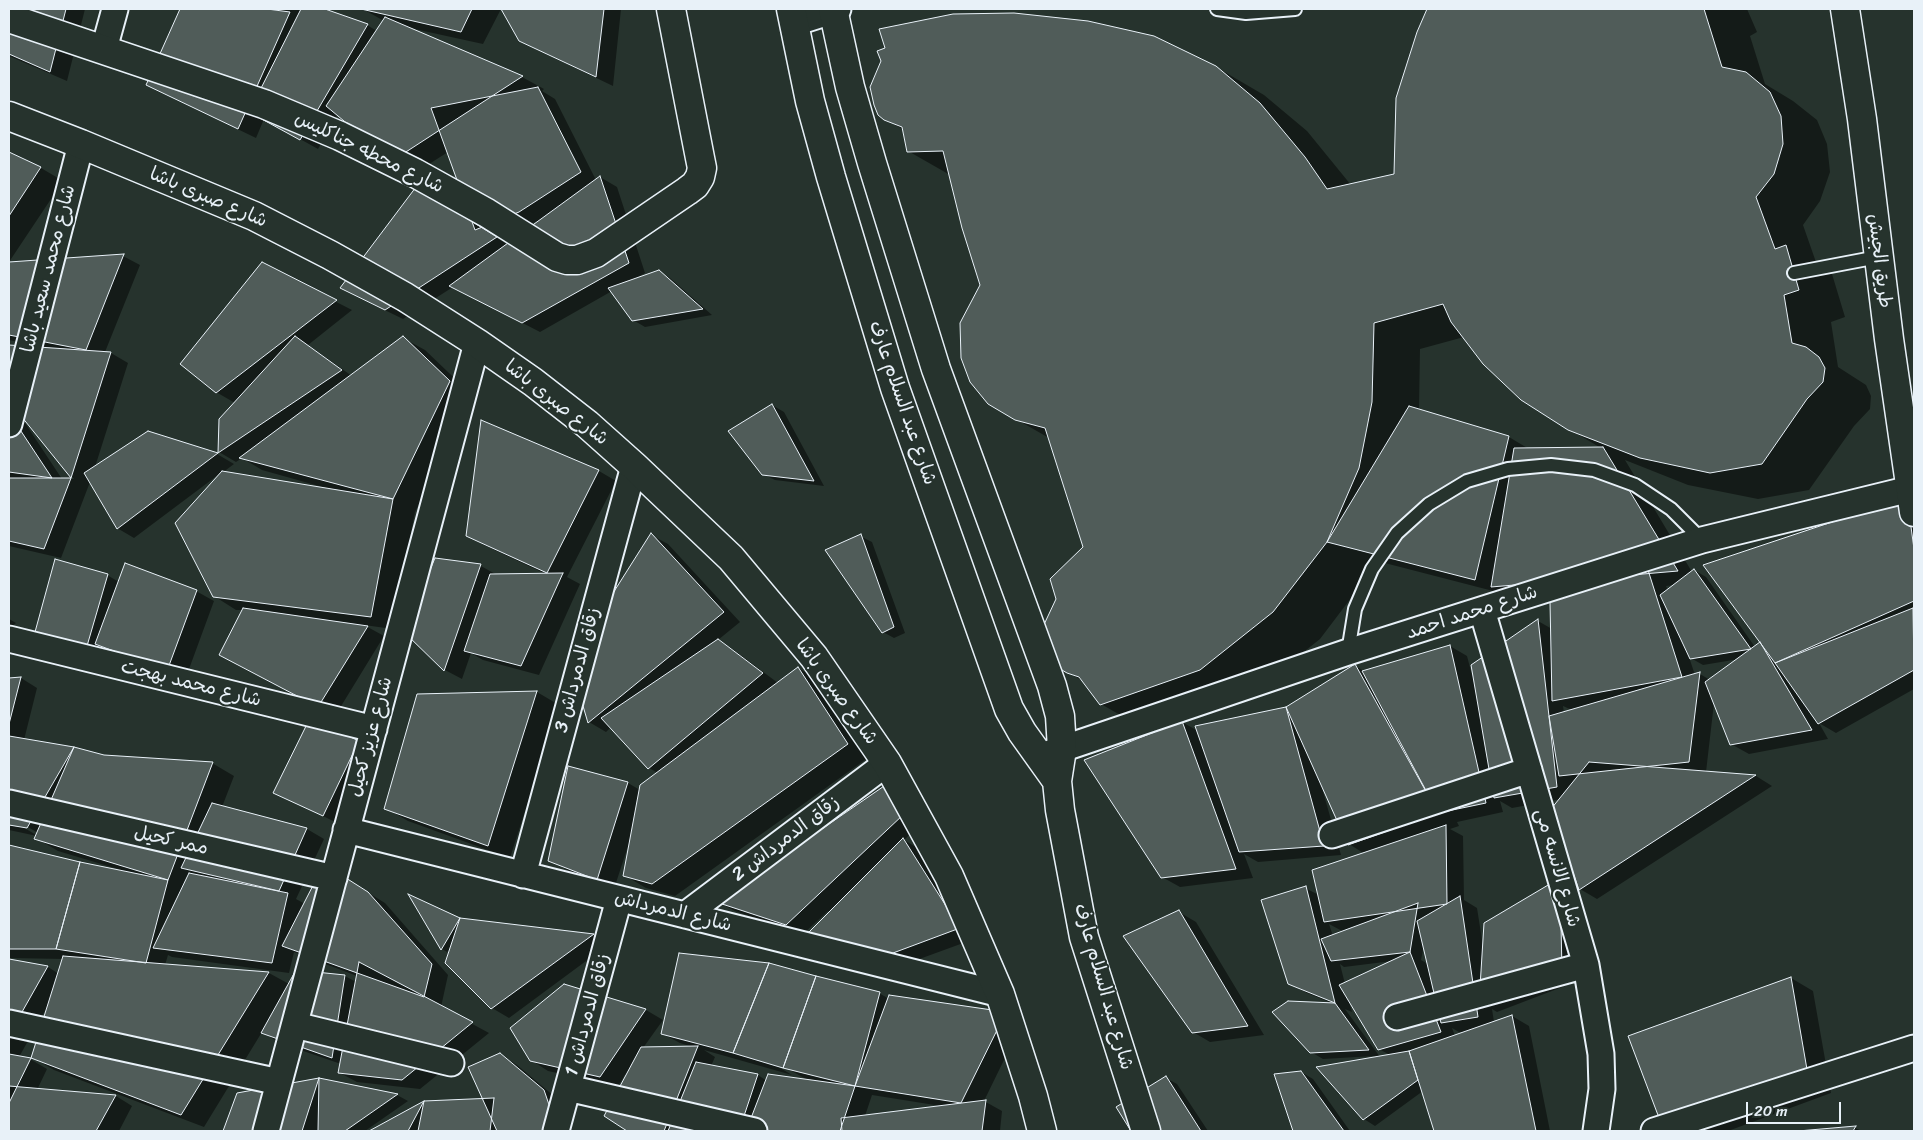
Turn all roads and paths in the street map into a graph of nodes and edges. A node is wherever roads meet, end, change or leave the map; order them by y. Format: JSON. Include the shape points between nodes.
{"nodes":[{"id":1,"x":115,"y":9,"type":"edge"},
{"id":2,"x":671,"y":9,"type":"edge"},
{"id":3,"x":835,"y":9,"type":"edge"},
{"id":4,"x":1217,"y":9,"type":"edge"},
{"id":5,"x":1295,"y":9,"type":"edge"},
{"id":6,"x":1845,"y":9,"type":"edge"},
{"id":7,"x":792,"y":16,"type":"edge"},
{"id":8,"x":9,"y":18,"type":"edge"},
{"id":9,"x":104,"y":49,"type":"junction"},
{"id":10,"x":9,"y":116,"type":"edge"},
{"id":11,"x":81,"y":144,"type":"junction"},
{"id":12,"x":1878,"y":257,"type":"junction"},
{"id":13,"x":1794,"y":273,"type":"dead end"},
{"id":14,"x":477,"y":343,"type":"junction"},
{"id":15,"x":9,"y":424,"type":"edge"},
{"id":16,"x":634,"y":466,"type":"junction"},
{"id":17,"x":1912,"y":500,"type":"edge"},
{"id":18,"x":1702,"y":540,"type":"junction"},
{"id":19,"x":1482,"y":610,"type":"junction"},
{"id":20,"x":9,"y":638,"type":"edge"},
{"id":21,"x":1348,"y":652,"type":"junction"},
{"id":22,"x":374,"y":729,"type":"junction"},
{"id":23,"x":1051,"y":753,"type":"junction"},
{"id":24,"x":887,"y":763,"type":"junction"},
{"id":25,"x":1529,"y":770,"type":"junction"},
{"id":26,"x":9,"y":804,"type":"edge"},
{"id":27,"x":346,"y":830,"type":"junction"},
{"id":28,"x":1332,"y":836,"type":"dead end"},
{"id":29,"x":523,"y":875,"type":"junction"},
{"id":30,"x":334,"y":878,"type":"junction"},
{"id":31,"x":619,"y":899,"type":"junction"},
{"id":32,"x":685,"y":915,"type":"junction"},
{"id":33,"x":1586,"y":965,"type":"junction"},
{"id":34,"x":1000,"y":994,"type":"junction"},
{"id":35,"x":1397,"y":1017,"type":"dead end"},
{"id":36,"x":9,"y":1023,"type":"edge"},
{"id":37,"x":295,"y":1025,"type":"junction"},
{"id":38,"x":1914,"y":1048,"type":"edge"},
{"id":39,"x":451,"y":1063,"type":"dead end"},
{"id":40,"x":279,"y":1082,"type":"junction"},
{"id":41,"x":568,"y":1088,"type":"junction"},
{"id":42,"x":266,"y":1131,"type":"edge"},
{"id":43,"x":556,"y":1131,"type":"edge"},
{"id":44,"x":754,"y":1131,"type":"edge"},
{"id":45,"x":1042,"y":1131,"type":"edge"},
{"id":46,"x":1146,"y":1131,"type":"edge"},
{"id":47,"x":1596,"y":1131,"type":"edge"},
{"id":48,"x":1654,"y":1131,"type":"edge"}],
"edges":[{"from":1,"to":9,"type":"street"},
{"from":2,"to":9,"type":"main road","name":"شارع محطه جناكليس","via":[[702,168],[700,178],[695,186],[596,253],[582,259],[557,257],[415,172],[340,136],[264,104]]},
{"from":3,"to":7,"type":"street"},
{"from":3,"to":23,"type":"main road","name":"شارع عبد السلام عارف","via":[[850,87],[936,368],[1052,686],[1060,716]]},
{"from":4,"to":5,"type":"lane","via":[[1246,13]]},
{"from":6,"to":12,"type":"main road","name":"طريق الجيش"},
{"from":7,"to":23,"type":"main road","name":"شارع عبد السلام عارف","via":[[810,101],[831,177],[895,388],[1009,709],[1022,732]]},
{"from":8,"to":9,"type":"main road","name":"شارع محطه جناكليس"},
{"from":10,"to":11,"type":"main road","name":"شارع صبرى باشا"},
{"from":11,"to":14,"type":"main road","name":"شارع صبرى باشا","via":[[254,216],[405,297]]},
{"from":11,"to":15,"type":"street","name":"شارع محمد سعيد باشا"},
{"from":12,"to":13,"type":"lane"},
{"from":12,"to":17,"type":"main road","name":"طريق الجيش"},
{"from":14,"to":16,"type":"main road","name":"شارع صبرى باشا","via":[[579,418]]},
{"from":14,"to":22,"type":"street","name":"شارع عزيز كحيل"},
{"from":16,"to":24,"type":"main road","name":"شارع صبرى باشا","via":[[731,558],[814,657]]},
{"from":16,"to":29,"type":"street","name":"زقاق الدمرداش 3"},
{"from":17,"to":18,"type":"street","name":"شارع محمد احمد"},
{"from":18,"to":19,"type":"street","name":"شارع محمد احمد"},
{"from":18,"to":21,"type":"lane","via":[[1671,509],[1635,485],[1594,470],[1551,465],[1508,468],[1467,482],[1429,504],[1397,533],[1372,569],[1356,609]]},
{"from":19,"to":21,"type":"street","name":"شارع محمد احمد"},
{"from":19,"to":25,"type":"street","name":"شارع الانسه مى"},
{"from":20,"to":22,"type":"street","name":"شارع محمد بهجت"},
{"from":21,"to":23,"type":"street","name":"شارع محمد احمد"},
{"from":22,"to":27,"type":"street","name":"شارع عزيز كحيل"},
{"from":23,"to":46,"type":"main road","name":"شارع عبد السلام عارف","via":[[1084,936]]},
{"from":24,"to":32,"type":"street","name":"زقاق الدمرداش 2"},
{"from":24,"to":34,"type":"main road","name":"شارع صبرى باشا","via":[[949,876]]},
{"from":25,"to":28,"type":"street"},
{"from":25,"to":33,"type":"street","name":"شارع الانسه مى"},
{"from":26,"to":30,"type":"street","name":"ممر كحيل"},
{"from":27,"to":29,"type":"street","name":"شارع الدمرداش"},
{"from":27,"to":30,"type":"street","name":"شارع عزيز كحيل"},
{"from":29,"to":31,"type":"street","name":"شارع الدمرداش"},
{"from":30,"to":37,"type":"street","name":"شارع عزيز كحيل"},
{"from":31,"to":32,"type":"street","name":"شارع الدمرداش"},
{"from":31,"to":41,"type":"street","name":"زقاق الدمرداش 1"},
{"from":32,"to":34,"type":"street","name":"شارع الدمرداش"},
{"from":33,"to":35,"type":"street"},
{"from":33,"to":47,"type":"street","name":"شارع الانسه مى","via":[[1601,1054],[1602,1089]]},
{"from":34,"to":45,"type":"main road"},
{"from":36,"to":40,"type":"street"},
{"from":37,"to":39,"type":"street"},
{"from":37,"to":40,"type":"street","name":"شارع عزيز كحيل"},
{"from":38,"to":48,"type":"street"},
{"from":40,"to":42,"type":"street","name":"شارع عزيز كحيل"},
{"from":41,"to":43,"type":"street","name":"زقاق الدمرداش 1"},
{"from":41,"to":44,"type":"street"}]}
